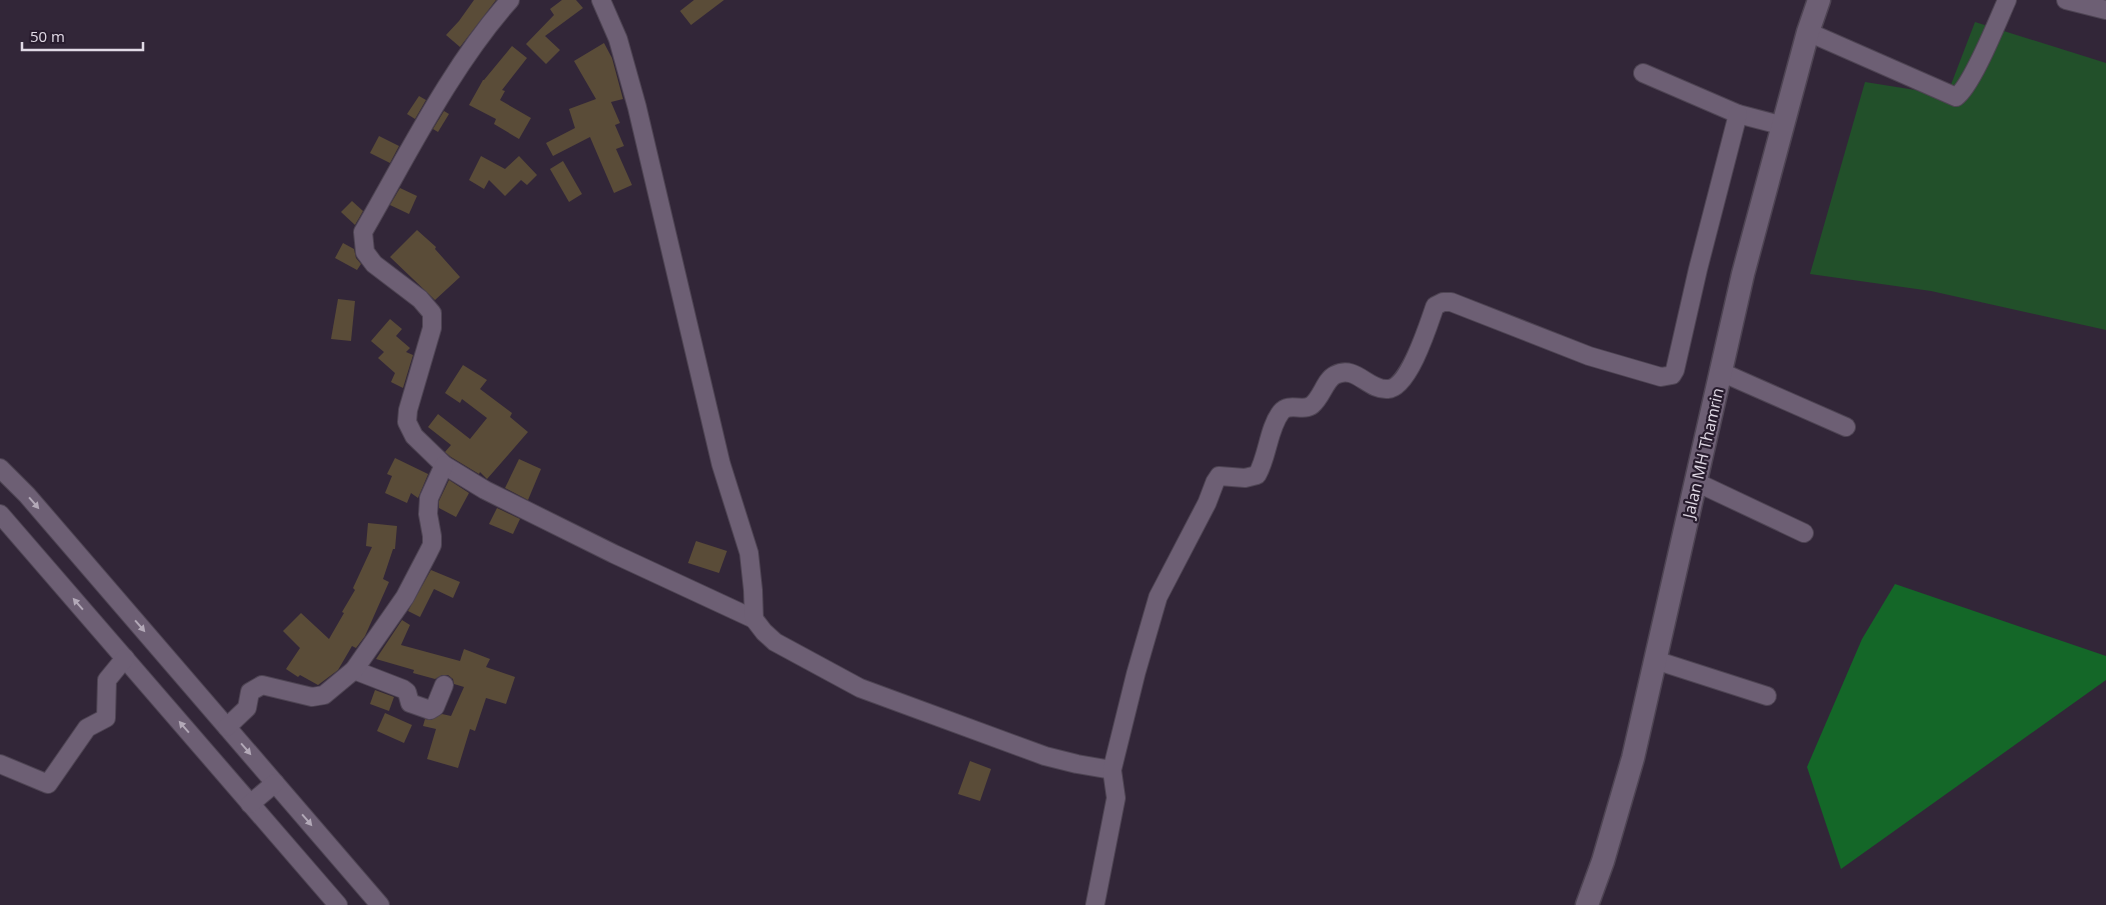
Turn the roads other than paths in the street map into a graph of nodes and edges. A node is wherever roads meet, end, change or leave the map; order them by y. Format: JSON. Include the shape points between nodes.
{"nodes":[{"id":1,"x":510,"y":0,"type":"edge"},
{"id":2,"x":601,"y":0,"type":"edge"},
{"id":3,"x":1818,"y":0,"type":"edge"},
{"id":4,"x":2007,"y":0,"type":"edge"},
{"id":5,"x":2066,"y":0,"type":"edge"},
{"id":6,"x":2106,"y":10,"type":"edge"},
{"id":7,"x":1808,"y":32,"type":"junction"},
{"id":8,"x":1643,"y":73,"type":"dead end"},
{"id":9,"x":1738,"y":114,"type":"junction"},
{"id":10,"x":1784,"y":126,"type":"junction"},
{"id":11,"x":1721,"y":372,"type":"junction"},
{"id":12,"x":1846,"y":427,"type":"dead end"},
{"id":13,"x":444,"y":465,"type":"junction"},
{"id":14,"x":0,"y":468,"type":"edge"},
{"id":15,"x":1696,"y":482,"type":"junction"},
{"id":16,"x":0,"y":514,"type":"edge"},
{"id":17,"x":1804,"y":532,"type":"dead end"},
{"id":18,"x":754,"y":620,"type":"junction"},
{"id":19,"x":125,"y":658,"type":"junction"},
{"id":20,"x":1655,"y":660,"type":"junction"},
{"id":21,"x":354,"y":670,"type":"junction"},
{"id":22,"x":444,"y":685,"type":"dead end"},
{"id":23,"x":1767,"y":696,"type":"dead end"},
{"id":24,"x":227,"y":727,"type":"junction"},
{"id":25,"x":0,"y":764,"type":"edge"},
{"id":26,"x":1112,"y":770,"type":"junction"},
{"id":27,"x":275,"y":783,"type":"junction"},
{"id":28,"x":250,"y":804,"type":"junction"},
{"id":29,"x":1591,"y":904,"type":"edge"},
{"id":30,"x":338,"y":905,"type":"edge"},
{"id":31,"x":380,"y":905,"type":"edge"},
{"id":32,"x":1095,"y":905,"type":"edge"}],
"edges":[{"from":1,"to":13,"type":"street","via":[[446,89],[362,232],[365,252],[374,264],[420,299],[432,313],[432,328],[407,422],[414,436]]},
{"from":2,"to":18,"type":"street","via":[[618,39],[637,107],[721,464],[749,553]]},
{"from":3,"to":7,"type":"street","name":"Jalan MH Thamrin"},
{"from":4,"to":7,"type":"street","via":[[1971,75],[1956,97]]},
{"from":5,"to":6,"type":"street"},
{"from":7,"to":10,"type":"street","name":"Jalan MH Thamrin"},
{"from":8,"to":9,"type":"street"},
{"from":9,"to":10,"type":"street"},
{"from":9,"to":26,"type":"street","via":[[1672,375],[1661,377],[1589,356],[1451,302],[1443,302],[1435,306],[1420,349],[1398,386],[1388,390],[1380,388],[1360,376],[1344,372],[1333,376],[1311,406],[1282,410],[1264,464],[1257,475],[1244,478],[1219,476],[1215,482],[1158,597]]},
{"from":10,"to":11,"type":"street","name":"Jalan MH Thamrin","via":[[1743,274]]},
{"from":11,"to":12,"type":"street"},
{"from":11,"to":15,"type":"street","name":"Jalan MH Thamrin"},
{"from":13,"to":18,"type":"street","via":[[548,522]]},
{"from":13,"to":21,"type":"street","via":[[429,498],[432,545],[405,597]]},
{"from":14,"to":24,"type":"street","one_way":true,"via":[[27,495]]},
{"from":15,"to":17,"type":"street"},
{"from":15,"to":20,"type":"street","name":"Jalan MH Thamrin"},
{"from":19,"to":16,"type":"street","one_way":true},
{"from":18,"to":26,"type":"street","via":[[775,642],[860,688],[1045,756]]},
{"from":19,"to":25,"type":"street","via":[[107,680],[106,718],[87,728],[48,784]]},
{"from":28,"to":19,"type":"street","one_way":true},
{"from":20,"to":23,"type":"street"},
{"from":20,"to":29,"type":"street","name":"Jalan MH Thamrin","via":[[1633,758]]},
{"from":21,"to":22,"type":"street","via":[[407,692],[410,703],[430,710],[435,707]]},
{"from":21,"to":24,"type":"street","via":[[324,695],[312,697],[262,685],[250,692],[247,708]]},
{"from":24,"to":27,"type":"street","one_way":true},
{"from":26,"to":32,"type":"street","via":[[1116,798]]},
{"from":27,"to":28,"type":"street"},
{"from":27,"to":31,"type":"street","one_way":true},
{"from":28,"to":30,"type":"street"}]}
